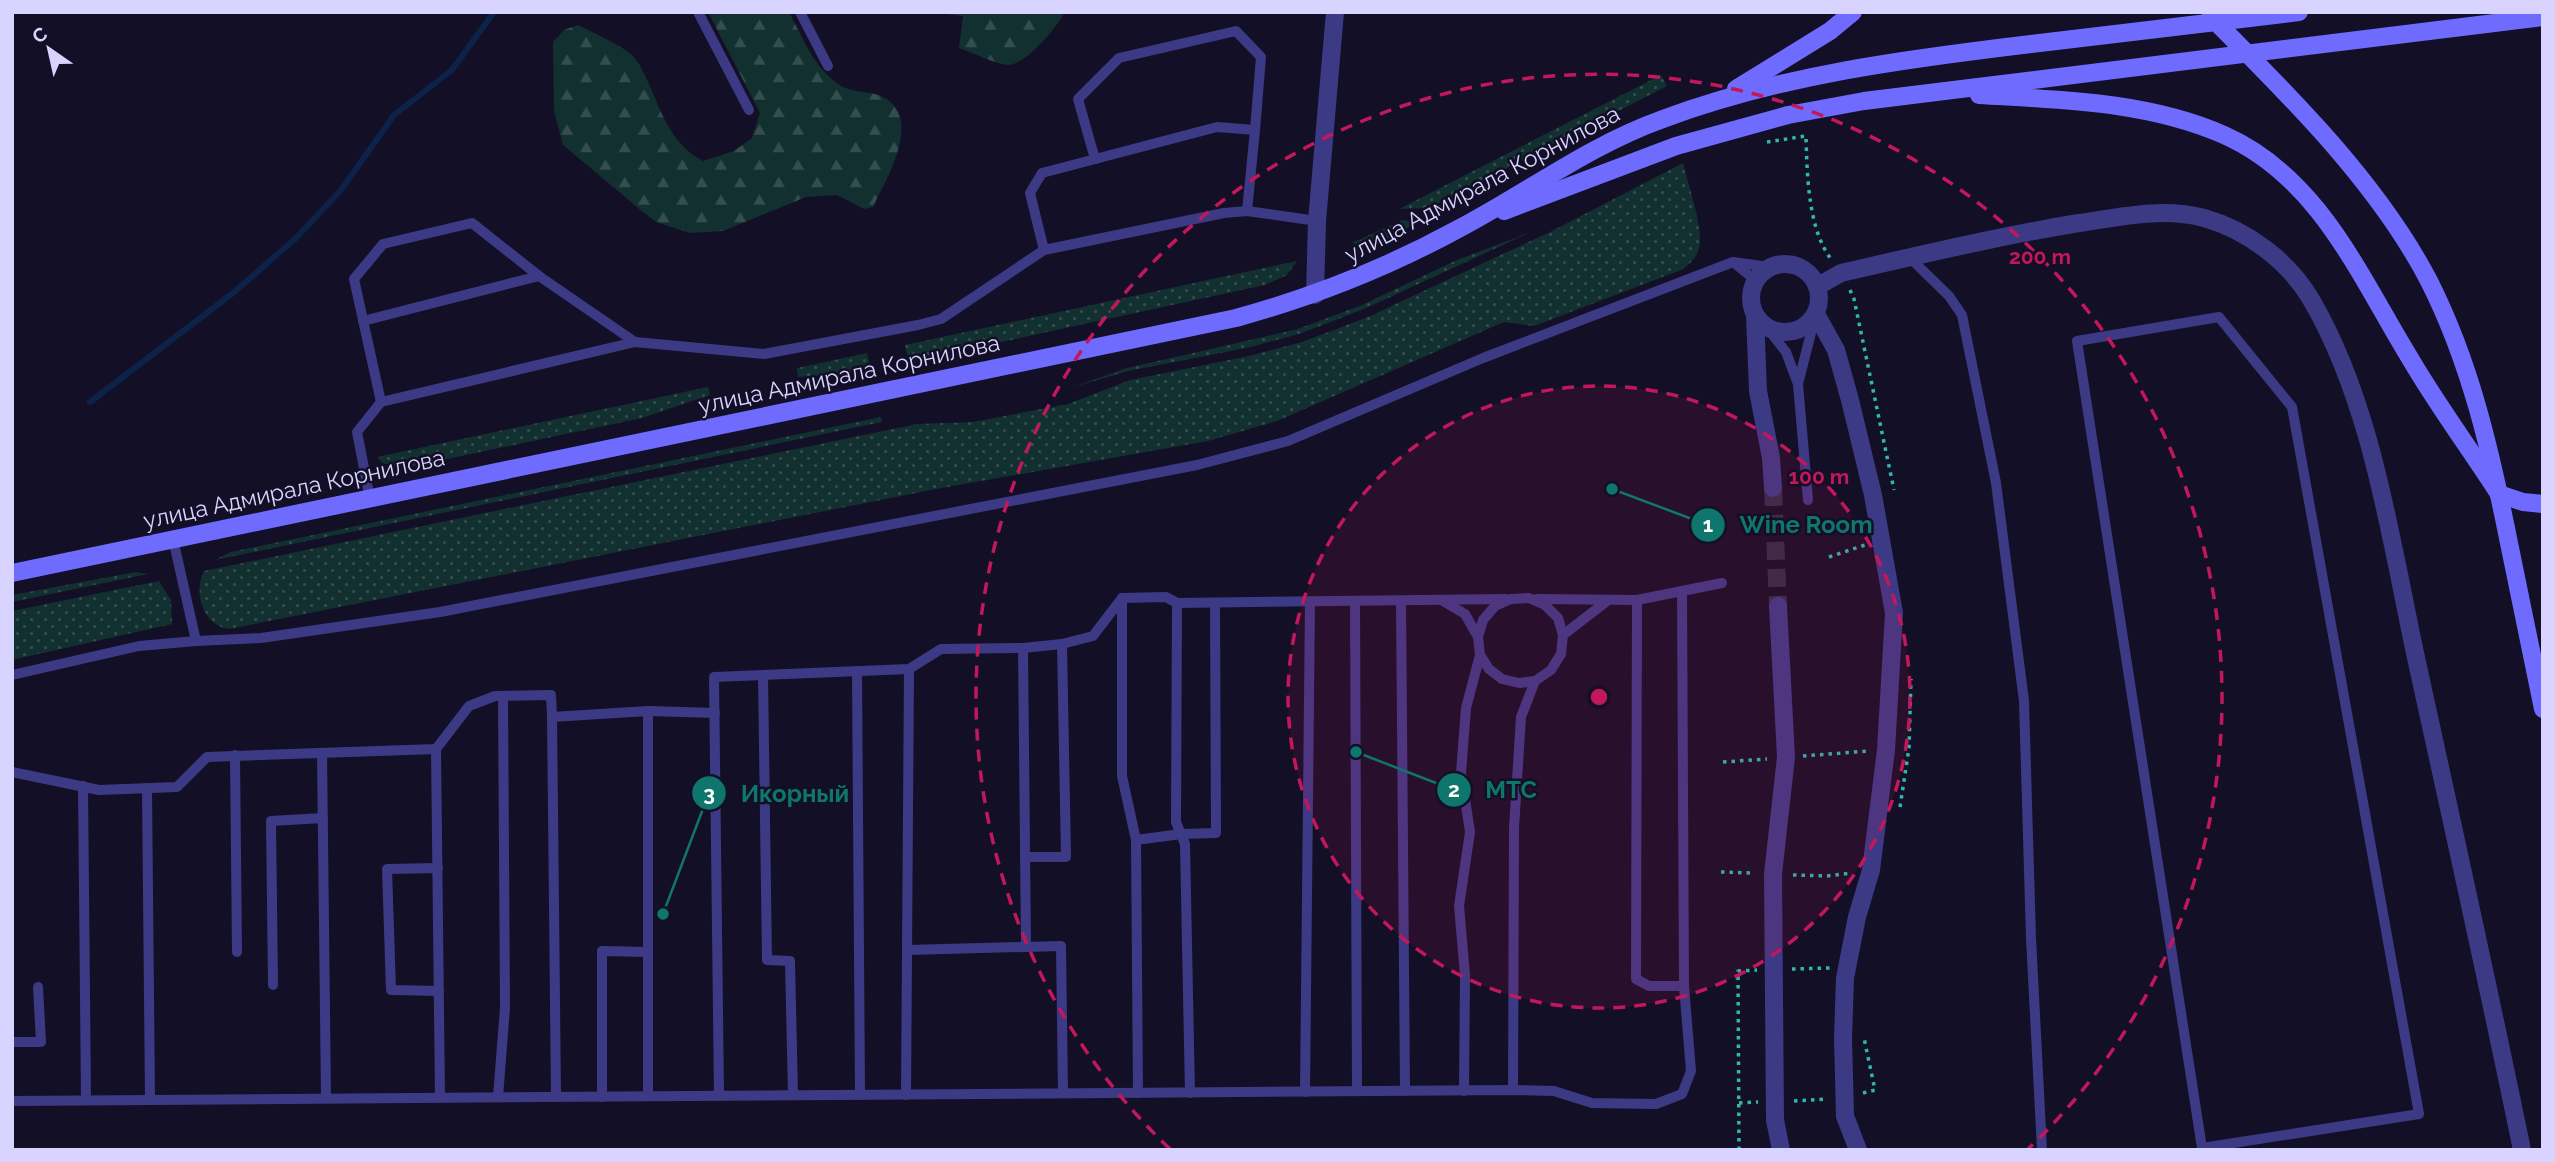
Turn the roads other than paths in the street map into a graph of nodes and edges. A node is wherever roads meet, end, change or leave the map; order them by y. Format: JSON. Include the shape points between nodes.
{"nodes":[{"id":1,"x":698,"y":12,"type":"edge"},
{"id":2,"x":800,"y":12,"type":"edge"},
{"id":3,"x":1335,"y":12,"type":"edge"},
{"id":4,"x":1853,"y":12,"type":"edge"},
{"id":5,"x":2207,"y":12,"type":"edge"},
{"id":6,"x":2300,"y":12,"type":"edge"},
{"id":7,"x":2543,"y":17,"type":"edge"},
{"id":8,"x":828,"y":66,"type":"dead end"},
{"id":9,"x":1933,"y":92,"type":"junction"},
{"id":10,"x":1719,"y":99,"type":"junction"},
{"id":11,"x":749,"y":110,"type":"dead end"},
{"id":12,"x":1255,"y":130,"type":"junction"},
{"id":13,"x":1095,"y":159,"type":"junction"},
{"id":14,"x":1247,"y":211,"type":"junction"},
{"id":15,"x":1317,"y":221,"type":"junction"},
{"id":16,"x":1462,"y":228,"type":"junction"},
{"id":17,"x":1044,"y":250,"type":"junction"},
{"id":18,"x":1910,"y":258,"type":"junction"},
{"id":19,"x":1733,"y":262,"type":"junction"},
{"id":20,"x":1769,"y":267,"type":"junction"},
{"id":21,"x":538,"y":276,"type":"junction"},
{"id":22,"x":1755,"y":280,"type":"junction"},
{"id":23,"x":1818,"y":286,"type":"junction"},
{"id":24,"x":1315,"y":295,"type":"junction"},
{"id":25,"x":1816,"y":314,"type":"junction"},
{"id":26,"x":363,"y":321,"type":"junction"},
{"id":27,"x":1761,"y":322,"type":"junction"},
{"id":28,"x":635,"y":342,"type":"junction"},
{"id":29,"x":1798,"y":384,"type":"junction"},
{"id":30,"x":381,"y":402,"type":"junction"},
{"id":31,"x":1773,"y":488,"type":"tunnel mouth"},
{"id":32,"x":2499,"y":494,"type":"junction"},
{"id":33,"x":370,"y":499,"type":"junction"},
{"id":34,"x":1808,"y":500,"type":"dead end"},
{"id":35,"x":2543,"y":504,"type":"edge"},
{"id":36,"x":173,"y":539,"type":"junction"},
{"id":37,"x":12,"y":573,"type":"edge"},
{"id":38,"x":1722,"y":583,"type":"dead end"},
{"id":39,"x":1682,"y":591,"type":"junction"},
{"id":40,"x":1122,"y":598,"type":"junction"},
{"id":41,"x":1529,"y":598,"type":"junction"},
{"id":42,"x":1511,"y":599,"type":"junction"},
{"id":43,"x":1637,"y":600,"type":"junction"},
{"id":44,"x":1310,"y":601,"type":"junction"},
{"id":45,"x":1355,"y":601,"type":"junction"},
{"id":46,"x":1401,"y":601,"type":"junction"},
{"id":47,"x":1443,"y":601,"type":"junction"},
{"id":48,"x":1607,"y":601,"type":"junction"},
{"id":49,"x":1177,"y":603,"type":"junction"},
{"id":50,"x":1215,"y":603,"type":"junction"},
{"id":51,"x":1778,"y":606,"type":"tunnel mouth"},
{"id":52,"x":1563,"y":635,"type":"junction"},
{"id":53,"x":1478,"y":637,"type":"junction"},
{"id":54,"x":196,"y":640,"type":"junction"},
{"id":55,"x":1062,"y":644,"type":"junction"},
{"id":56,"x":1023,"y":648,"type":"junction"},
{"id":57,"x":1480,"y":655,"type":"junction"},
{"id":58,"x":909,"y":669,"type":"junction"},
{"id":59,"x":857,"y":671,"type":"junction"},
{"id":60,"x":12,"y":675,"type":"edge"},
{"id":61,"x":763,"y":675,"type":"junction"},
{"id":62,"x":1535,"y":681,"type":"junction"},
{"id":63,"x":503,"y":696,"type":"junction"},
{"id":64,"x":2543,"y":709,"type":"edge"},
{"id":65,"x":648,"y":712,"type":"junction"},
{"id":66,"x":715,"y":713,"type":"junction"},
{"id":67,"x":552,"y":717,"type":"junction"},
{"id":68,"x":436,"y":749,"type":"junction"},
{"id":69,"x":322,"y":752,"type":"junction"},
{"id":70,"x":235,"y":755,"type":"junction"},
{"id":71,"x":12,"y":772,"type":"edge"},
{"id":72,"x":83,"y":786,"type":"junction"},
{"id":73,"x":147,"y":788,"type":"junction"},
{"id":74,"x":323,"y":818,"type":"junction"},
{"id":75,"x":1181,"y":834,"type":"junction"},
{"id":76,"x":1136,"y":840,"type":"junction"},
{"id":77,"x":1025,"y":857,"type":"junction"},
{"id":78,"x":438,"y":868,"type":"junction"},
{"id":79,"x":1026,"y":947,"type":"junction"},
{"id":80,"x":907,"y":950,"type":"junction"},
{"id":81,"x":237,"y":951,"type":"dead end"},
{"id":82,"x":648,"y":952,"type":"junction"},
{"id":83,"x":273,"y":985,"type":"dead end"},
{"id":84,"x":1684,"y":986,"type":"junction"},
{"id":85,"x":38,"y":987,"type":"dead end"},
{"id":86,"x":439,"y":991,"type":"junction"},
{"id":87,"x":12,"y":1042,"type":"edge"},
{"id":88,"x":1513,"y":1090,"type":"junction"},
{"id":89,"x":1357,"y":1091,"type":"junction"},
{"id":90,"x":1405,"y":1091,"type":"junction"},
{"id":91,"x":1464,"y":1091,"type":"junction"},
{"id":92,"x":1305,"y":1092,"type":"junction"},
{"id":93,"x":1063,"y":1093,"type":"junction"},
{"id":94,"x":1138,"y":1093,"type":"junction"},
{"id":95,"x":1190,"y":1093,"type":"junction"},
{"id":96,"x":793,"y":1095,"type":"junction"},
{"id":97,"x":860,"y":1095,"type":"junction"},
{"id":98,"x":906,"y":1095,"type":"junction"},
{"id":99,"x":648,"y":1096,"type":"junction"},
{"id":100,"x":719,"y":1096,"type":"junction"},
{"id":101,"x":498,"y":1097,"type":"junction"},
{"id":102,"x":556,"y":1097,"type":"junction"},
{"id":103,"x":602,"y":1097,"type":"junction"},
{"id":104,"x":326,"y":1098,"type":"junction"},
{"id":105,"x":440,"y":1098,"type":"junction"},
{"id":106,"x":86,"y":1100,"type":"junction"},
{"id":107,"x":150,"y":1100,"type":"junction"},
{"id":108,"x":12,"y":1101,"type":"edge"},
{"id":109,"x":2202,"y":1149,"type":"edge"},
{"id":110,"x":1781,"y":1150,"type":"edge"},
{"id":111,"x":1860,"y":1150,"type":"edge"},
{"id":112,"x":2042,"y":1150,"type":"edge"},
{"id":113,"x":2522,"y":1150,"type":"edge"}],
"edges":[{"from":1,"to":11,"type":"lane"},
{"from":2,"to":8,"type":"lane"},
{"from":3,"to":15,"type":"street"},
{"from":4,"to":10,"type":"main road"},
{"from":5,"to":32,"type":"main road","via":[[2371,192],[2428,280],[2473,392]]},
{"from":6,"to":10,"type":"main road","via":[[1920,57]]},
{"from":7,"to":9,"type":"main road"},
{"from":9,"to":16,"type":"main road","via":[[1864,100],[1722,132]]},
{"from":9,"to":32,"type":"main road","via":[[2069,100],[2168,115],[2225,135],[2269,160],[2308,197],[2336,234]]},
{"from":10,"to":16,"type":"main road","name":"улица Адмирала Корнилова","via":[[1660,120],[1566,165]]},
{"from":12,"to":13,"type":"lane","via":[[1217,127]]},
{"from":12,"to":13,"type":"lane","via":[[1261,57],[1236,31],[1119,58],[1078,99]]},
{"from":12,"to":14,"type":"lane"},
{"from":13,"to":17,"type":"lane","via":[[1042,173],[1030,193]]},
{"from":14,"to":15,"type":"lane"},
{"from":14,"to":17,"type":"lane"},
{"from":15,"to":24,"type":"street"},
{"from":16,"to":24,"type":"main road","name":"улица Адмирала Корнилова"},
{"from":17,"to":28,"type":"lane","via":[[941,319],[764,354]]},
{"from":18,"to":23,"type":"street","via":[[1841,272]]},
{"from":18,"to":112,"type":"lane","via":[[1962,315],[1996,483],[2024,701]]},
{"from":18,"to":113,"type":"street","via":[[2136,214],[2187,215],[2205,218],[2255,242],[2281,262],[2310,298],[2335,344],[2373,459]]},
{"from":19,"to":20,"type":"lane"},
{"from":19,"to":22,"type":"lane"},
{"from":19,"to":54,"type":"lane","via":[[1483,358],[1288,441],[1197,465],[440,611],[261,638]]},
{"from":20,"to":22,"type":"street"},
{"from":20,"to":23,"type":"street","via":[[1788,263],[1806,270]]},
{"from":21,"to":26,"type":"lane"},
{"from":21,"to":26,"type":"lane","via":[[472,223],[383,244],[354,279]]},
{"from":21,"to":28,"type":"lane"},
{"from":22,"to":27,"type":"street","via":[[1750,298]]},
{"from":23,"to":25,"type":"street"},
{"from":24,"to":33,"type":"main road","name":"улица Адмирала Корнилова","via":[[1121,343]]},
{"from":25,"to":27,"type":"street","via":[[1804,328],[1786,333]]},
{"from":25,"to":29,"type":"lane"},
{"from":25,"to":111,"type":"street","via":[[1836,351],[1850,400],[1894,612],[1886,750],[1871,870],[1845,978],[1845,1107]]},
{"from":26,"to":30,"type":"lane"},
{"from":27,"to":29,"type":"lane","via":[[1786,352]]},
{"from":27,"to":31,"type":"street","via":[[1758,391]]},
{"from":28,"to":30,"type":"lane"},
{"from":29,"to":34,"type":"lane"},
{"from":30,"to":33,"type":"lane","via":[[357,432]]},
{"from":32,"to":35,"type":"main road"},
{"from":32,"to":64,"type":"main road"},
{"from":33,"to":36,"type":"main road","name":"улица Адмирала Корнилова"},
{"from":36,"to":37,"type":"main road","name":"улица Адмирала Корнилова"},
{"from":36,"to":54,"type":"lane"},
{"from":38,"to":39,"type":"lane"},
{"from":39,"to":43,"type":"lane"},
{"from":39,"to":84,"type":"lane"},
{"from":40,"to":49,"type":"lane","via":[[1166,597]]},
{"from":40,"to":55,"type":"lane","via":[[1093,636]]},
{"from":40,"to":76,"type":"lane","via":[[1122,776]]},
{"from":41,"to":42,"type":"lane"},
{"from":41,"to":48,"type":"lane"},
{"from":41,"to":52,"type":"lane","via":[[1558,618]]},
{"from":42,"to":47,"type":"lane"},
{"from":42,"to":53,"type":"lane","via":[[1495,606],[1483,620]]},
{"from":43,"to":48,"type":"lane"},
{"from":43,"to":84,"type":"lane","via":[[1636,979],[1649,986]]},
{"from":44,"to":45,"type":"lane"},
{"from":44,"to":50,"type":"lane"},
{"from":44,"to":92,"type":"lane"},
{"from":45,"to":46,"type":"lane"},
{"from":45,"to":89,"type":"lane"},
{"from":46,"to":47,"type":"lane"},
{"from":46,"to":90,"type":"lane"},
{"from":47,"to":53,"type":"lane","via":[[1465,614]]},
{"from":48,"to":52,"type":"lane"},
{"from":49,"to":50,"type":"lane"},
{"from":49,"to":75,"type":"lane","via":[[1176,822]]},
{"from":50,"to":75,"type":"lane","via":[[1216,833]]},
{"from":51,"to":110,"type":"street","via":[[1786,757],[1773,874],[1775,1120]]},
{"from":52,"to":62,"type":"lane","via":[[1562,654],[1551,670]]},
{"from":53,"to":57,"type":"lane"},
{"from":54,"to":60,"type":"lane","via":[[139,646]]},
{"from":55,"to":56,"type":"lane"},
{"from":55,"to":77,"type":"lane","via":[[1066,857]]},
{"from":56,"to":58,"type":"lane","via":[[941,649]]},
{"from":56,"to":77,"type":"lane"},
{"from":57,"to":62,"type":"lane","via":[[1502,679]]},
{"from":57,"to":91,"type":"lane","via":[[1466,708],[1461,773],[1470,832],[1459,906],[1465,975]]},
{"from":58,"to":59,"type":"lane"},
{"from":58,"to":80,"type":"lane"},
{"from":59,"to":61,"type":"lane"},
{"from":59,"to":97,"type":"lane"},
{"from":61,"to":66,"type":"lane","via":[[714,677]]},
{"from":61,"to":96,"type":"lane","via":[[767,960],[790,961]]},
{"from":62,"to":88,"type":"lane","via":[[1521,717],[1514,828]]},
{"from":63,"to":67,"type":"lane","via":[[551,695]]},
{"from":63,"to":68,"type":"lane","via":[[469,706]]},
{"from":63,"to":101,"type":"lane","via":[[506,1008]]},
{"from":65,"to":66,"type":"lane"},
{"from":65,"to":67,"type":"lane"},
{"from":65,"to":82,"type":"lane"},
{"from":66,"to":100,"type":"lane"},
{"from":67,"to":102,"type":"lane"},
{"from":68,"to":69,"type":"lane"},
{"from":68,"to":78,"type":"lane"},
{"from":69,"to":70,"type":"lane"},
{"from":69,"to":74,"type":"lane"},
{"from":70,"to":73,"type":"lane","via":[[206,757],[177,787]]},
{"from":70,"to":81,"type":"lane"},
{"from":71,"to":72,"type":"lane"},
{"from":72,"to":73,"type":"lane"},
{"from":72,"to":106,"type":"lane"},
{"from":73,"to":107,"type":"lane"},
{"from":74,"to":83,"type":"lane","via":[[271,821]]},
{"from":74,"to":104,"type":"lane"},
{"from":75,"to":76,"type":"lane"},
{"from":75,"to":95,"type":"lane","via":[[1185,844]]},
{"from":76,"to":94,"type":"lane"},
{"from":77,"to":79,"type":"lane"},
{"from":78,"to":86,"type":"lane"},
{"from":78,"to":86,"type":"lane","via":[[387,869],[391,990]]},
{"from":79,"to":80,"type":"lane"},
{"from":79,"to":93,"type":"lane","via":[[1061,946]]},
{"from":80,"to":98,"type":"lane"},
{"from":82,"to":99,"type":"lane"},
{"from":82,"to":103,"type":"lane","via":[[602,951]]},
{"from":84,"to":88,"type":"lane","via":[[1691,1071],[1682,1094],[1656,1104],[1592,1103],[1554,1091]]},
{"from":85,"to":87,"type":"lane","via":[[41,1042]]},
{"from":86,"to":105,"type":"lane"},
{"from":88,"to":91,"type":"lane"},
{"from":89,"to":90,"type":"lane"},
{"from":89,"to":92,"type":"lane"},
{"from":90,"to":91,"type":"lane"},
{"from":92,"to":95,"type":"lane"},
{"from":93,"to":94,"type":"lane"},
{"from":93,"to":98,"type":"lane"},
{"from":94,"to":95,"type":"lane"},
{"from":96,"to":97,"type":"lane"},
{"from":96,"to":100,"type":"lane"},
{"from":97,"to":98,"type":"lane"},
{"from":99,"to":100,"type":"lane"},
{"from":99,"to":103,"type":"lane"},
{"from":101,"to":102,"type":"lane"},
{"from":101,"to":105,"type":"lane"},
{"from":102,"to":103,"type":"lane"},
{"from":104,"to":105,"type":"lane"},
{"from":104,"to":107,"type":"lane"},
{"from":106,"to":107,"type":"lane"},
{"from":106,"to":108,"type":"lane"},
{"from":109,"to":109,"type":"lane","via":[[2077,341],[2220,317],[2292,407],[2419,1114]]}]}
